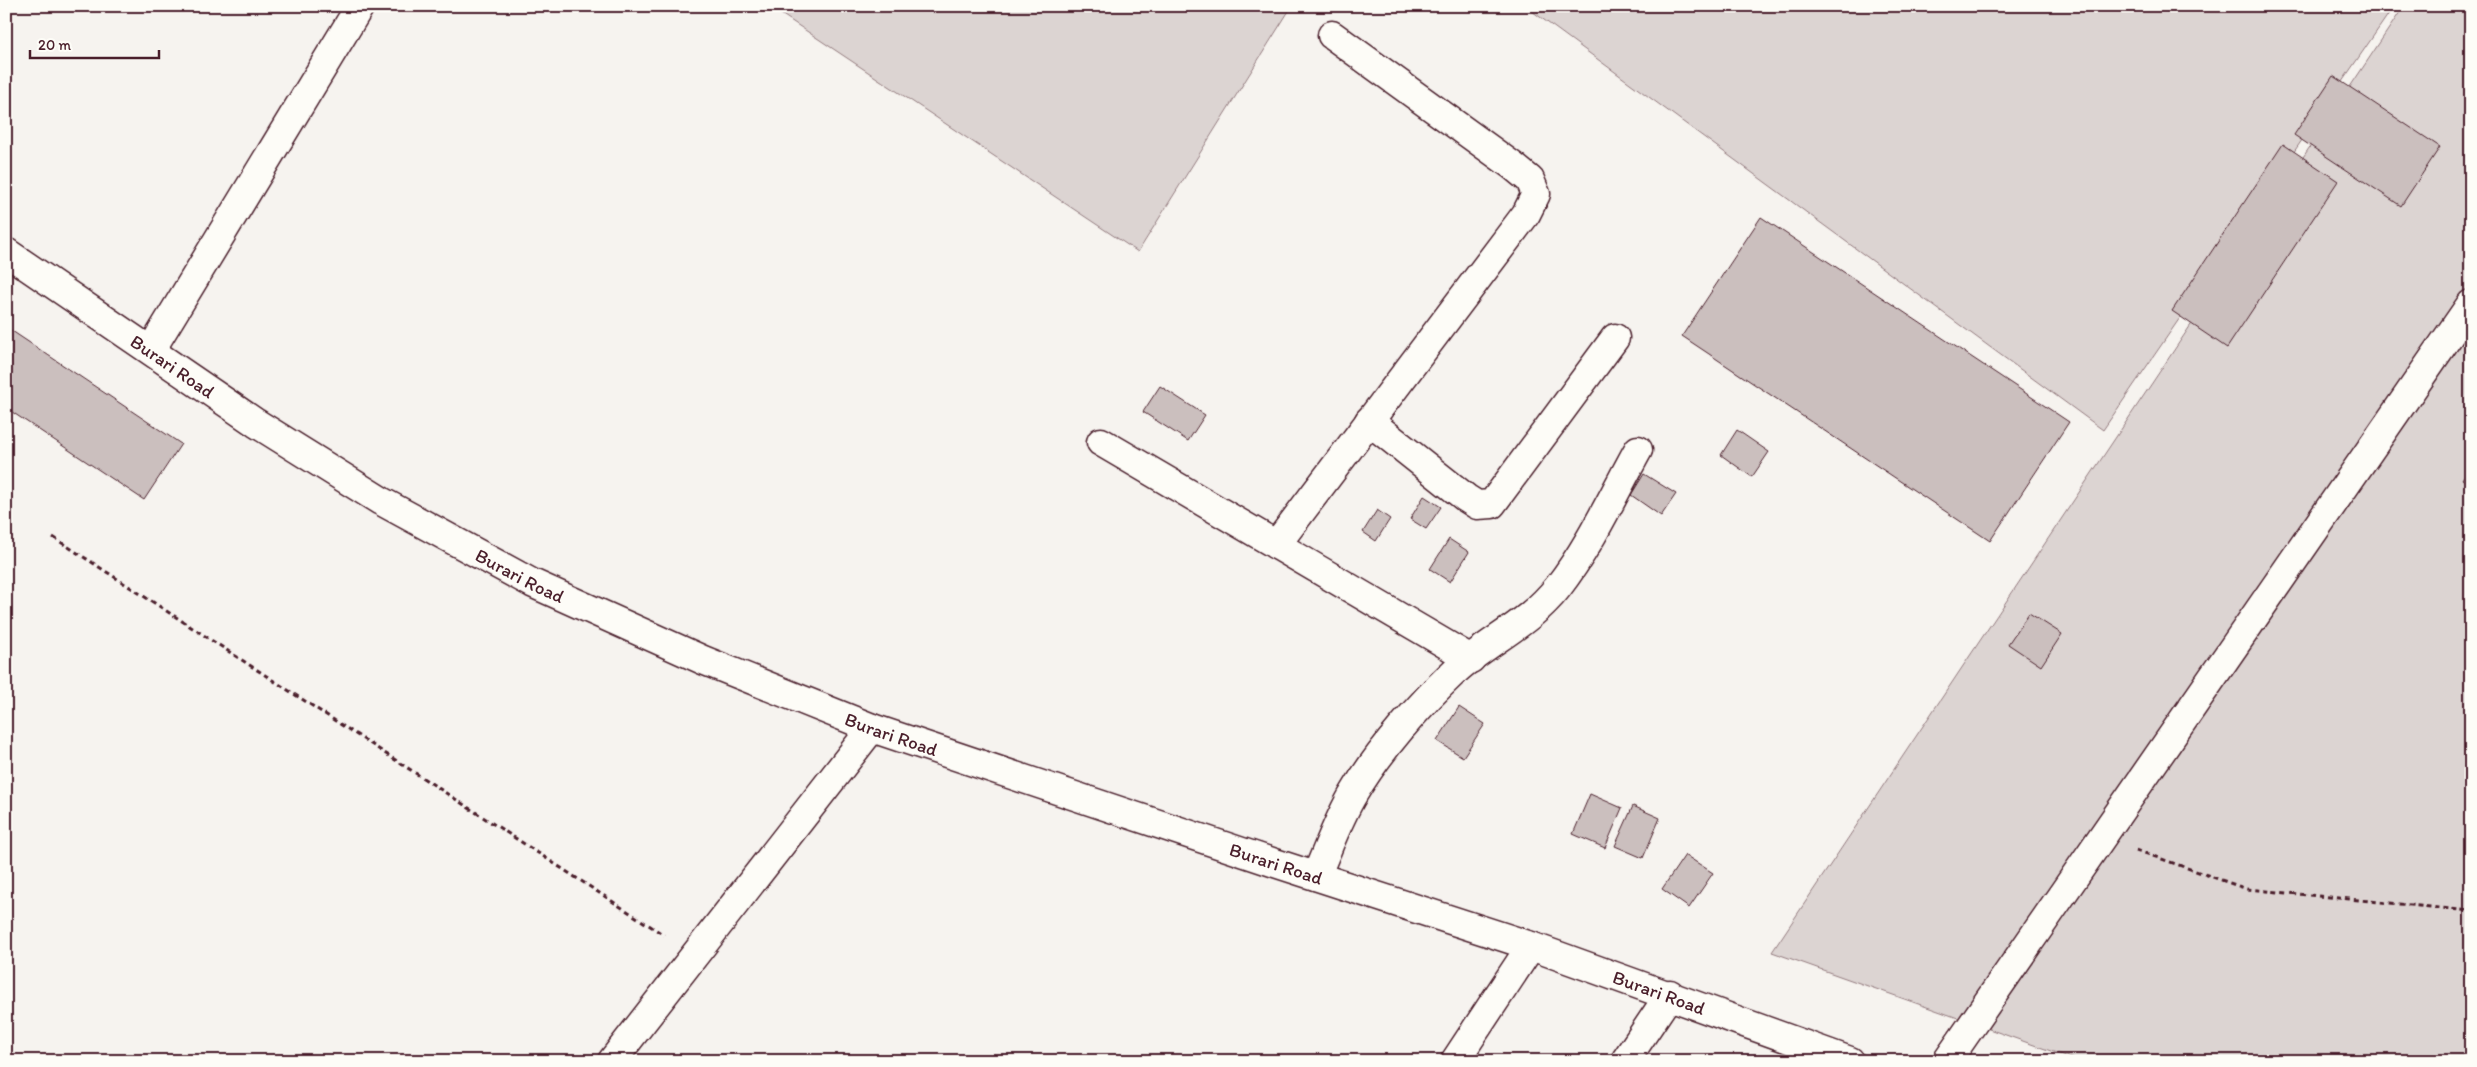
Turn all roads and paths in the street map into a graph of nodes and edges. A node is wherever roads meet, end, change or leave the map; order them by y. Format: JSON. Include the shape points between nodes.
{"nodes":[{"id":1,"x":360,"y":6,"type":"edge"},
{"id":2,"x":1332,"y":35,"type":"dead end"},
{"id":3,"x":6,"y":252,"type":"edge"},
{"id":4,"x":2471,"y":304,"type":"edge"},
{"id":5,"x":1615,"y":338,"type":"dead end"},
{"id":6,"x":151,"y":350,"type":"junction"},
{"id":7,"x":1369,"y":421,"type":"junction"},
{"id":8,"x":1100,"y":442,"type":"dead end"},
{"id":9,"x":1638,"y":450,"type":"dead end"},
{"id":10,"x":53,"y":537,"type":"dead end"},
{"id":11,"x":1276,"y":545,"type":"junction"},
{"id":12,"x":1471,"y":659,"type":"junction"},
{"id":13,"x":872,"y":728,"type":"junction"},
{"id":14,"x":2126,"y":847,"type":"dead end"},
{"id":15,"x":1316,"y":876,"type":"junction"},
{"id":16,"x":2471,"y":911,"type":"edge"},
{"id":17,"x":1532,"y":946,"type":"junction"},
{"id":18,"x":696,"y":956,"type":"junction"},
{"id":19,"x":1670,"y":994,"type":"junction"},
{"id":20,"x":612,"y":1061,"type":"edge"},
{"id":21,"x":1455,"y":1061,"type":"edge"},
{"id":22,"x":1626,"y":1061,"type":"edge"},
{"id":23,"x":1850,"y":1061,"type":"edge"},
{"id":24,"x":1947,"y":1061,"type":"edge"}],
"edges":[{"from":1,"to":6,"type":"street"},
{"from":2,"to":7,"type":"street","via":[[1513,166],[1530,180],[1536,194],[1526,214]]},
{"from":3,"to":6,"type":"street","name":"Burari Road"},
{"from":4,"to":24,"type":"street"},
{"from":5,"to":7,"type":"street","via":[[1492,504],[1478,505],[1466,498]]},
{"from":6,"to":13,"type":"street","name":"Burari Road","via":[[256,423],[381,501],[532,583],[703,660]]},
{"from":7,"to":11,"type":"street"},
{"from":8,"to":11,"type":"street"},
{"from":9,"to":12,"type":"street","via":[[1558,587],[1532,616]]},
{"from":10,"to":18,"type":"path"},
{"from":11,"to":12,"type":"street"},
{"from":12,"to":15,"type":"street","via":[[1428,699],[1369,770],[1353,795]]},
{"from":13,"to":15,"type":"street","name":"Burari Road"},
{"from":13,"to":18,"type":"street"},
{"from":14,"to":16,"type":"path","via":[[2247,889]]},
{"from":15,"to":17,"type":"street","name":"Burari Road"},
{"from":17,"to":19,"type":"street","name":"Burari Road"},
{"from":17,"to":21,"type":"street"},
{"from":18,"to":20,"type":"street"},
{"from":19,"to":22,"type":"street"},
{"from":19,"to":23,"type":"street","name":"Burari Road"}]}
